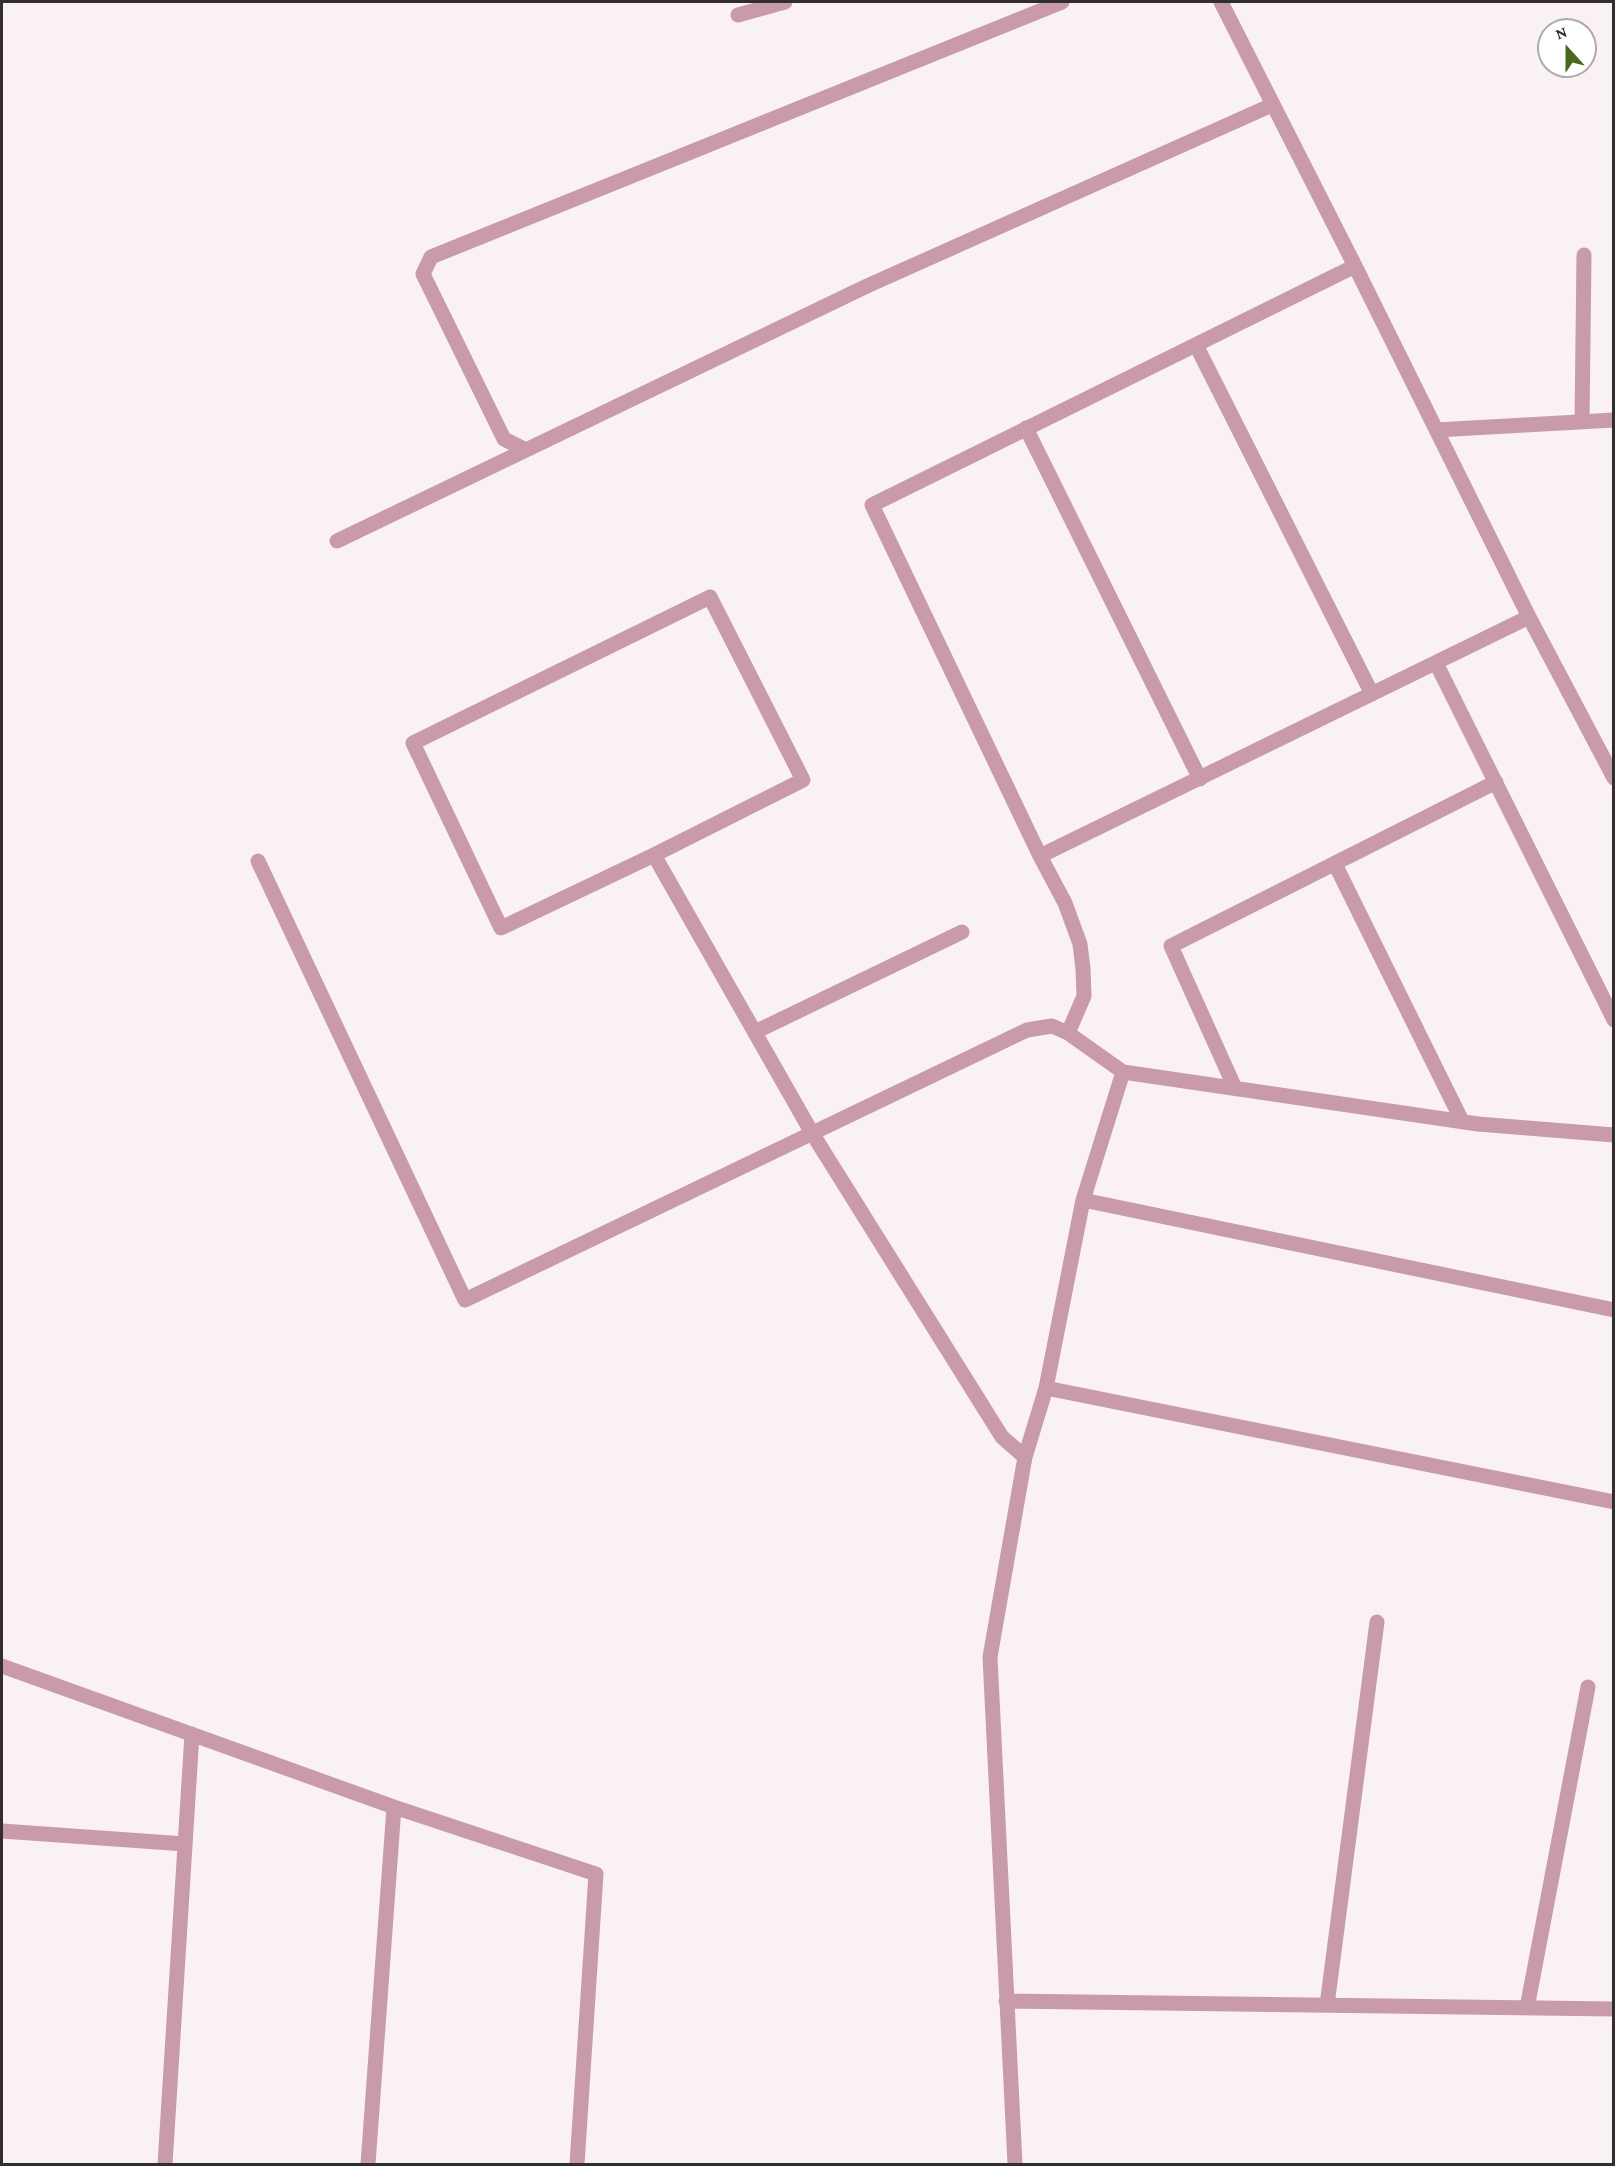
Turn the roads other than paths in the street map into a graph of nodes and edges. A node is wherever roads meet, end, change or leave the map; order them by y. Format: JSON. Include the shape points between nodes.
{"nodes":[{"id":1,"x":785,"y":2,"type":"edge"},
{"id":2,"x":1062,"y":2,"type":"edge"},
{"id":3,"x":1221,"y":2,"type":"edge"},
{"id":4,"x":738,"y":15,"type":"dead end"},
{"id":5,"x":1272,"y":105,"type":"junction"},
{"id":6,"x":1584,"y":255,"type":"dead end"},
{"id":7,"x":1355,"y":266,"type":"junction"},
{"id":8,"x":1196,"y":345,"type":"junction"},
{"id":9,"x":1614,"y":420,"type":"edge"},
{"id":10,"x":1582,"y":422,"type":"junction"},
{"id":11,"x":1026,"y":428,"type":"junction"},
{"id":12,"x":1436,"y":430,"type":"junction"},
{"id":13,"x":526,"y":450,"type":"junction"},
{"id":14,"x":337,"y":541,"type":"dead end"},
{"id":15,"x":1529,"y":617,"type":"junction"},
{"id":16,"x":1436,"y":663,"type":"junction"},
{"id":17,"x":1372,"y":694,"type":"junction"},
{"id":18,"x":1614,"y":778,"type":"edge"},
{"id":19,"x":1200,"y":779,"type":"junction"},
{"id":20,"x":1496,"y":782,"type":"junction"},
{"id":21,"x":654,"y":855,"type":"junction"},
{"id":22,"x":1040,"y":856,"type":"junction"},
{"id":23,"x":258,"y":861,"type":"dead end"},
{"id":24,"x":1335,"y":864,"type":"junction"},
{"id":25,"x":962,"y":932,"type":"dead end"},
{"id":26,"x":1614,"y":1020,"type":"edge"},
{"id":27,"x":755,"y":1032,"type":"junction"},
{"id":28,"x":1068,"y":1032,"type":"junction"},
{"id":29,"x":1123,"y":1072,"type":"junction"},
{"id":30,"x":1235,"y":1088,"type":"junction"},
{"id":31,"x":1462,"y":1121,"type":"junction"},
{"id":32,"x":812,"y":1133,"type":"junction"},
{"id":33,"x":1614,"y":1136,"type":"edge"},
{"id":34,"x":1083,"y":1200,"type":"junction"},
{"id":35,"x":1614,"y":1310,"type":"edge"},
{"id":36,"x":1046,"y":1388,"type":"junction"},
{"id":37,"x":1025,"y":1457,"type":"junction"},
{"id":38,"x":1614,"y":1502,"type":"edge"},
{"id":39,"x":1377,"y":1622,"type":"dead end"},
{"id":40,"x":2,"y":1666,"type":"edge"},
{"id":41,"x":1588,"y":1687,"type":"dead end"},
{"id":42,"x":192,"y":1734,"type":"junction"},
{"id":43,"x":394,"y":1807,"type":"junction"},
{"id":44,"x":2,"y":1832,"type":"edge"},
{"id":45,"x":185,"y":1844,"type":"junction"},
{"id":46,"x":1006,"y":2001,"type":"junction"},
{"id":47,"x":1327,"y":2005,"type":"junction"},
{"id":48,"x":1527,"y":2008,"type":"junction"},
{"id":49,"x":1614,"y":2009,"type":"edge"},
{"id":50,"x":165,"y":2164,"type":"edge"},
{"id":51,"x":368,"y":2164,"type":"edge"},
{"id":52,"x":577,"y":2164,"type":"edge"},
{"id":53,"x":1015,"y":2164,"type":"edge"}],
"edges":[{"from":1,"to":4,"type":"street"},
{"from":2,"to":13,"type":"street","via":[[431,257],[423,274],[504,439]]},
{"from":3,"to":5,"type":"street"},
{"from":5,"to":7,"type":"street"},
{"from":5,"to":13,"type":"street","via":[[867,285]]},
{"from":6,"to":10,"type":"street"},
{"from":7,"to":8,"type":"street"},
{"from":7,"to":12,"type":"street"},
{"from":8,"to":11,"type":"street"},
{"from":8,"to":17,"type":"street"},
{"from":9,"to":10,"type":"street"},
{"from":10,"to":12,"type":"street"},
{"from":11,"to":19,"type":"street"},
{"from":11,"to":22,"type":"street","via":[[872,505]]},
{"from":12,"to":15,"type":"street"},
{"from":13,"to":14,"type":"street"},
{"from":15,"to":16,"type":"street"},
{"from":15,"to":18,"type":"street"},
{"from":16,"to":17,"type":"street"},
{"from":16,"to":20,"type":"street"},
{"from":17,"to":19,"type":"street"},
{"from":19,"to":22,"type":"street"},
{"from":20,"to":24,"type":"street"},
{"from":20,"to":26,"type":"street"},
{"from":21,"to":21,"type":"street","via":[[501,928],[412,743],[710,597],[803,780]]},
{"from":21,"to":27,"type":"street"},
{"from":22,"to":28,"type":"street","via":[[1065,903],[1080,944],[1083,996]]},
{"from":23,"to":32,"type":"street","via":[[465,1300]]},
{"from":24,"to":30,"type":"street","via":[[1171,946]]},
{"from":24,"to":31,"type":"street"},
{"from":25,"to":27,"type":"street"},
{"from":27,"to":32,"type":"street"},
{"from":28,"to":29,"type":"street"},
{"from":28,"to":32,"type":"street","via":[[1052,1026],[1027,1030]]},
{"from":29,"to":30,"type":"street"},
{"from":29,"to":34,"type":"street"},
{"from":30,"to":31,"type":"street"},
{"from":31,"to":33,"type":"street"},
{"from":32,"to":37,"type":"street","via":[[1002,1437]]},
{"from":34,"to":35,"type":"street"},
{"from":34,"to":36,"type":"street"},
{"from":36,"to":37,"type":"street"},
{"from":36,"to":38,"type":"street"},
{"from":37,"to":46,"type":"street","via":[[990,1657]]},
{"from":39,"to":47,"type":"street"},
{"from":40,"to":42,"type":"street"},
{"from":41,"to":48,"type":"street"},
{"from":42,"to":43,"type":"street"},
{"from":42,"to":45,"type":"street"},
{"from":43,"to":51,"type":"street"},
{"from":43,"to":52,"type":"street","via":[[596,1874]]},
{"from":44,"to":45,"type":"street"},
{"from":45,"to":50,"type":"street"},
{"from":46,"to":47,"type":"street"},
{"from":46,"to":53,"type":"street"},
{"from":47,"to":48,"type":"street"},
{"from":48,"to":49,"type":"street"}]}
